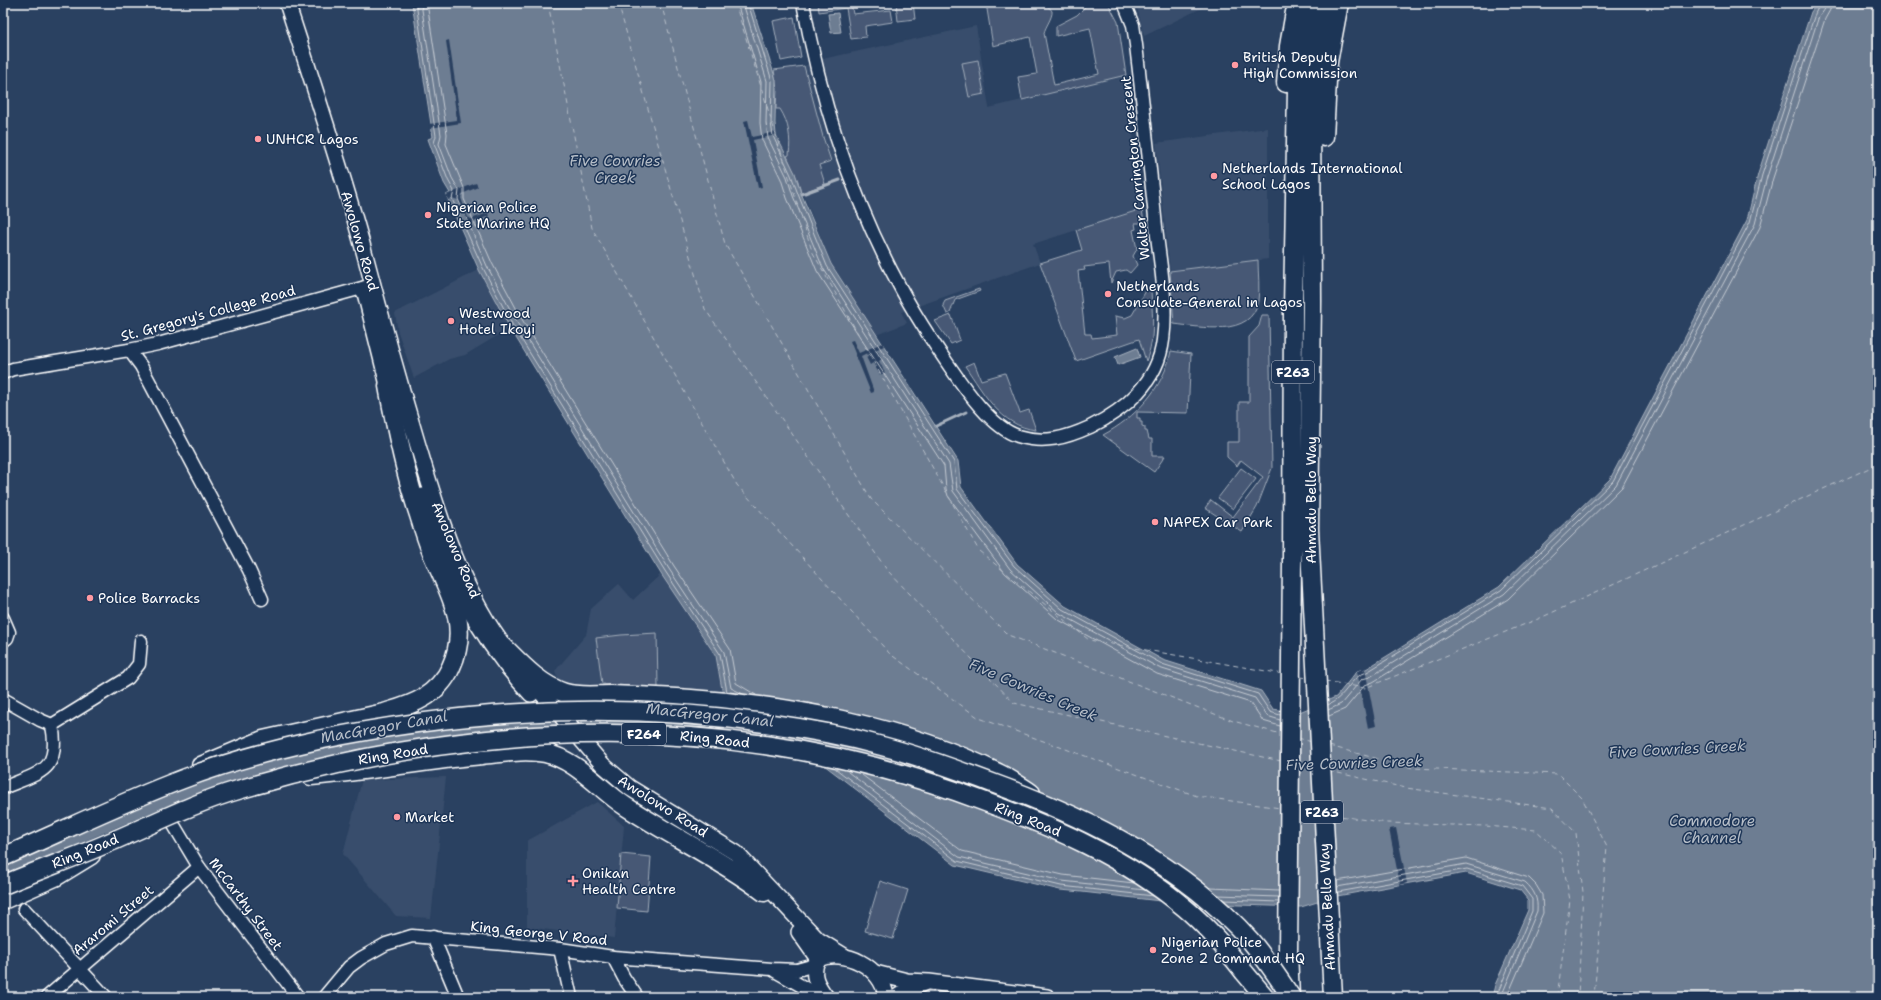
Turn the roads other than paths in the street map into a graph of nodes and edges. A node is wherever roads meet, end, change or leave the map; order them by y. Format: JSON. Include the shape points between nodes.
{"nodes":[{"id":1,"x":276,"y":3,"type":"edge"},
{"id":2,"x":287,"y":3,"type":"edge"},
{"id":3,"x":803,"y":3,"type":"edge"},
{"id":4,"x":1124,"y":3,"type":"edge"},
{"id":5,"x":1297,"y":3,"type":"edge"},
{"id":6,"x":1310,"y":3,"type":"edge"},
{"id":7,"x":1326,"y":3,"type":"edge"},
{"id":8,"x":1339,"y":3,"type":"edge"},
{"id":9,"x":1304,"y":94,"type":"junction"},
{"id":10,"x":368,"y":286,"type":"junction"},
{"id":11,"x":1312,"y":301,"type":"junction"},
{"id":12,"x":1293,"y":308,"type":"junction"},
{"id":13,"x":129,"y":350,"type":"junction"},
{"id":14,"x":3,"y":373,"type":"edge"},
{"id":15,"x":388,"y":386,"type":"junction"},
{"id":16,"x":262,"y":599,"type":"dead end"},
{"id":17,"x":3,"y":618,"type":"edge"},
{"id":18,"x":3,"y":641,"type":"edge"},
{"id":19,"x":141,"y":641,"type":"dead end"},
{"id":20,"x":503,"y":646,"type":"junction"},
{"id":21,"x":3,"y":699,"type":"edge"},
{"id":22,"x":544,"y":701,"type":"junction"},
{"id":23,"x":52,"y":725,"type":"junction"},
{"id":24,"x":578,"y":745,"type":"junction"},
{"id":25,"x":184,"y":778,"type":"junction"},
{"id":26,"x":287,"y":778,"type":"junction"},
{"id":27,"x":3,"y":788,"type":"edge"},
{"id":28,"x":1044,"y":802,"type":"junction"},
{"id":29,"x":175,"y":827,"type":"dead end"},
{"id":30,"x":107,"y":844,"type":"junction"},
{"id":31,"x":3,"y":857,"type":"edge"},
{"id":32,"x":199,"y":867,"type":"junction"},
{"id":33,"x":3,"y":885,"type":"edge"},
{"id":34,"x":764,"y":892,"type":"junction"},
{"id":35,"x":3,"y":900,"type":"edge"},
{"id":36,"x":24,"y":909,"type":"dead end"},
{"id":37,"x":433,"y":937,"type":"junction"},
{"id":38,"x":560,"y":949,"type":"junction"},
{"id":39,"x":844,"y":956,"type":"junction"},
{"id":40,"x":613,"y":957,"type":"junction"},
{"id":41,"x":816,"y":962,"type":"junction"},
{"id":42,"x":79,"y":969,"type":"junction"},
{"id":43,"x":772,"y":969,"type":"junction"},
{"id":44,"x":1244,"y":972,"type":"junction"},
{"id":45,"x":875,"y":973,"type":"junction"},
{"id":46,"x":929,"y":982,"type":"junction"},
{"id":47,"x":1287,"y":993,"type":"edge"},
{"id":48,"x":47,"y":997,"type":"edge"},
{"id":49,"x":106,"y":997,"type":"edge"},
{"id":50,"x":298,"y":997,"type":"edge"},
{"id":51,"x":324,"y":997,"type":"edge"},
{"id":52,"x":458,"y":997,"type":"edge"},
{"id":53,"x":571,"y":997,"type":"edge"},
{"id":54,"x":637,"y":997,"type":"edge"},
{"id":55,"x":821,"y":997,"type":"edge"},
{"id":56,"x":826,"y":997,"type":"edge"},
{"id":57,"x":886,"y":997,"type":"edge"},
{"id":58,"x":897,"y":997,"type":"edge"},
{"id":59,"x":1047,"y":997,"type":"edge"},
{"id":60,"x":1257,"y":997,"type":"edge"},
{"id":61,"x":1265,"y":997,"type":"edge"},
{"id":62,"x":1278,"y":997,"type":"edge"},
{"id":63,"x":1333,"y":997,"type":"edge"}],
"edges":[{"from":1,"to":10,"type":"main road","name":"Awolowo Road"},
{"from":2,"to":10,"type":"main road","name":"Awolowo Road","via":[[341,172]]},
{"from":3,"to":4,"type":"street","name":"Walter Carrington Crescent","via":[[815,62],[841,150],[869,225],[901,290],[969,395],[1001,426],[1016,436],[1035,440],[1066,437],[1119,410],[1142,389],[1160,354],[1163,341],[1164,295],[1137,53],[1133,25]]},
{"from":5,"to":12,"type":"highway","via":[[1289,46],[1285,93],[1284,161],[1284,279]]},
{"from":6,"to":9,"type":"highway","name":"Ahmadu Bello Way","number":"F263","via":[[1306,17]]},
{"from":7,"to":9,"type":"highway","name":"Ahmadu Bello Way","number":"F263"},
{"from":8,"to":11,"type":"highway","via":[[1328,62],[1324,114],[1321,271]]},
{"from":9,"to":11,"type":"highway","name":"Ahmadu Bello Way","number":"F263"},
{"from":9,"to":12,"type":"highway","name":"Ahmadu Bello Way","number":"F263"},
{"from":10,"to":13,"type":"street","name":"St. Gregory's College Road"},
{"from":10,"to":15,"type":"main road","name":"Awolowo Road"},
{"from":10,"to":20,"type":"main road","name":"Awolowo Road","via":[[453,551],[475,598]]},
{"from":11,"to":63,"type":"highway","name":"Ahmadu Bello Way","number":"F263","via":[[1309,529]]},
{"from":12,"to":47,"type":"highway","name":"Ahmadu Bello Way","number":"F263","via":[[1292,654]]},
{"from":13,"to":14,"type":"street","name":"St. Gregory's College Road","via":[[13,369]]},
{"from":13,"to":16,"type":"street","via":[[141,366]]},
{"from":15,"to":22,"type":"main road","name":"Awolowo Road","via":[[437,541],[457,586],[493,650],[515,677]]},
{"from":15,"to":25,"type":"highway","via":[[401,453],[431,551],[456,607],[460,632],[459,648],[448,674],[423,698],[384,713],[270,738],[202,765]]},
{"from":17,"to":18,"type":"street","via":[[9,632]]},
{"from":19,"to":23,"type":"street","via":[[139,664],[128,678]]},
{"from":20,"to":22,"type":"main road","name":"Awolowo Road"},
{"from":20,"to":28,"type":"highway","bridge":true,"via":[[550,687],[565,693],[581,696],[656,696],[752,706],[839,720],[924,742],[975,762],[999,773]]},
{"from":21,"to":23,"type":"street"},
{"from":22,"to":24,"type":"main road","name":"Awolowo Road","bridge":true},
{"from":23,"to":27,"type":"street","via":[[54,747],[49,765]]},
{"from":24,"to":34,"type":"main road","name":"Awolowo Road","via":[[604,778],[632,801],[720,853],[743,870]]},
{"from":24,"to":39,"type":"main road","name":"Awolowo Road","via":[[630,788],[736,852],[818,940]]},
{"from":25,"to":28,"type":"highway","name":"Ring Road","number":"F264","bridge":true,"via":[[271,752],[402,725],[495,715],[612,710],[700,714],[842,736],[928,760]]},
{"from":25,"to":31,"type":"highway","name":"Ring Road","number":"F264","bridge":true},
{"from":26,"to":30,"type":"highway","name":"Ring Road","number":"F264","bridge":true,"via":[[237,790],[181,810]]},
{"from":26,"to":34,"type":"highway","bridge":true,"via":[[363,771],[435,759],[520,752],[544,753],[567,761],[650,822],[739,873]]},
{"from":26,"to":44,"type":"highway","name":"Ring Road","number":"F264","bridge":true,"via":[[321,767],[420,749],[601,733],[684,735],[819,754],[887,769],[968,795],[1043,825],[1119,861],[1188,910],[1221,943]]},
{"from":28,"to":47,"type":"highway","name":"Ring Road","number":"F264","bridge":true,"via":[[1126,843],[1162,865],[1211,903],[1248,938],[1273,969]]},
{"from":29,"to":32,"type":"street","name":"McCarthy Street"},
{"from":30,"to":33,"type":"highway","name":"Ring Road","number":"F264","bridge":true},
{"from":30,"to":35,"type":"highway","bridge":true,"via":[[61,873]]},
{"from":32,"to":42,"type":"street","name":"Araromi Street"},
{"from":32,"to":50,"type":"street","name":"McCarthy Street"},
{"from":34,"to":41,"type":"main road","name":"Awolowo Road","via":[[811,948]]},
{"from":36,"to":42,"type":"street"},
{"from":37,"to":38,"type":"street","name":"King George V Road"},
{"from":37,"to":51,"type":"street","name":"King George V Road","via":[[412,936],[372,950],[349,967]]},
{"from":37,"to":52,"type":"street"},
{"from":38,"to":40,"type":"street","name":"King George V Road"},
{"from":38,"to":53,"type":"street"},
{"from":39,"to":41,"type":"main road","via":[[826,955]]},
{"from":39,"to":45,"type":"main road","name":"Awolowo Road"},
{"from":40,"to":43,"type":"street","name":"King George V Road"},
{"from":40,"to":54,"type":"street"},
{"from":41,"to":43,"type":"street","name":"King George V Road","via":[[797,970]]},
{"from":41,"to":56,"type":"main road","via":[[814,975]]},
{"from":42,"to":48,"type":"street","name":"Araromi Street"},
{"from":42,"to":49,"type":"street"},
{"from":43,"to":55,"type":"street"},
{"from":44,"to":60,"type":"highway"},
{"from":44,"to":61,"type":"highway","number":"F264"},
{"from":45,"to":46,"type":"main road","via":[[907,981]]},
{"from":45,"to":57,"type":"main road","via":[[883,983]]},
{"from":46,"to":58,"type":"main road","via":[[911,988]]},
{"from":46,"to":59,"type":"main road"},
{"from":47,"to":62,"type":"main road"}]}
